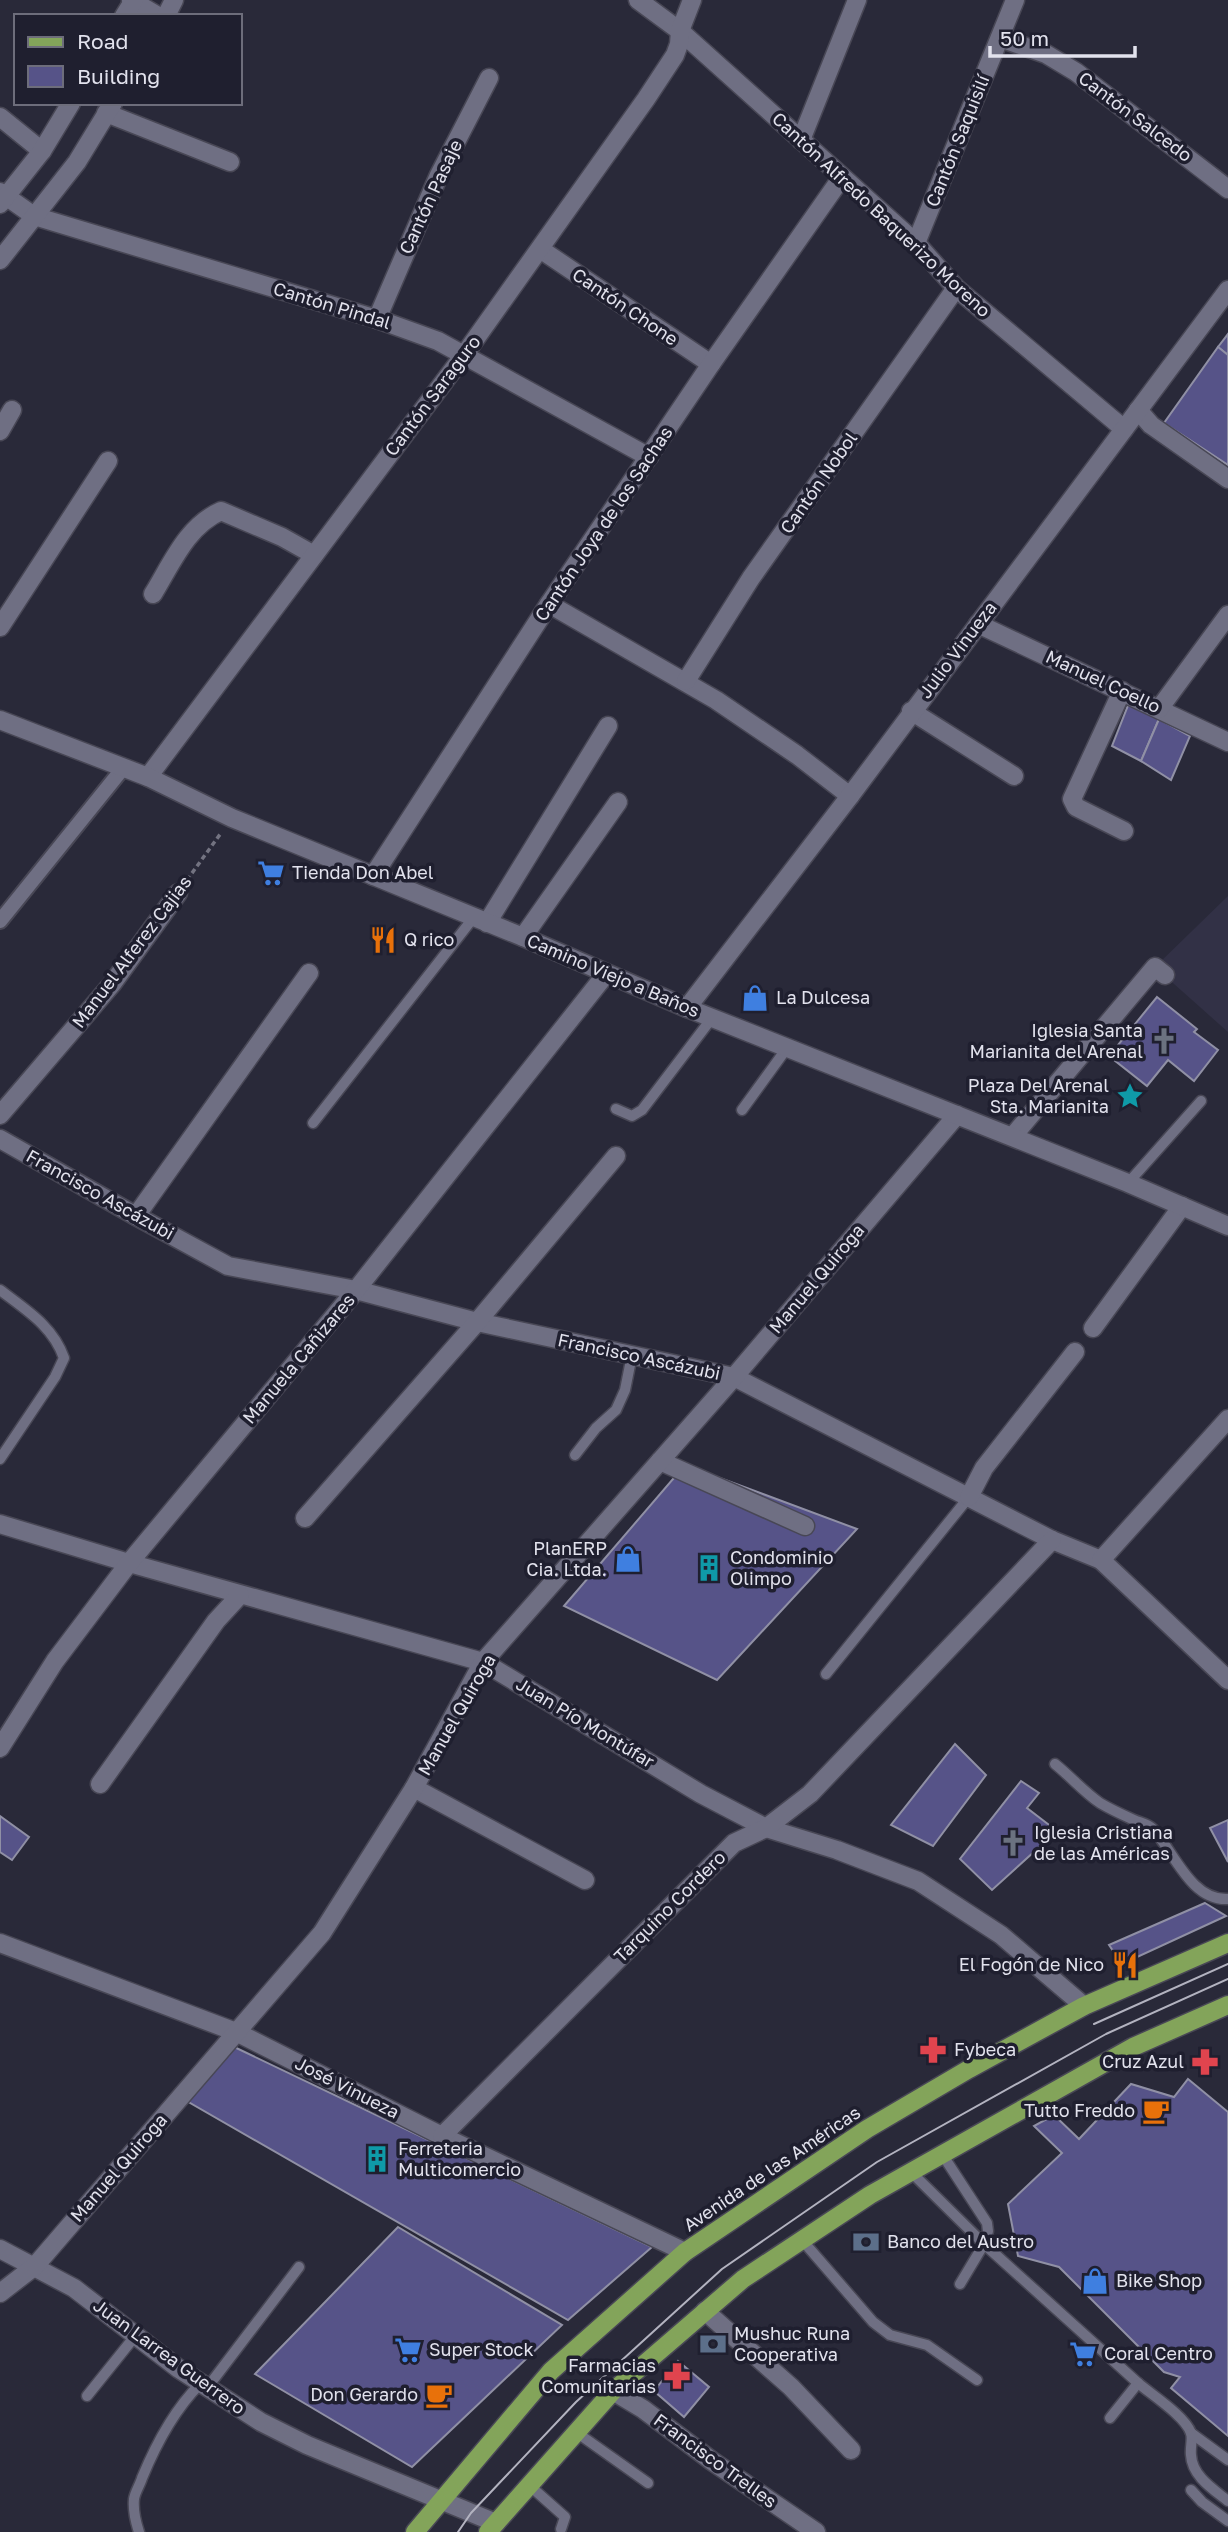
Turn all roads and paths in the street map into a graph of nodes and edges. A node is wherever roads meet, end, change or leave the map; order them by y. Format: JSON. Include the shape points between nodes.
{"nodes":[{"id":1,"x":638,"y":0,"type":"edge"},
{"id":2,"x":692,"y":0,"type":"edge"},
{"id":3,"x":857,"y":0,"type":"edge"},
{"id":4,"x":1015,"y":0,"type":"edge"},
{"id":5,"x":131,"y":4,"type":"edge"},
{"id":6,"x":154,"y":14,"type":"edge"},
{"id":7,"x":680,"y":31,"type":"junction"},
{"id":8,"x":1000,"y":38,"type":"junction"},
{"id":9,"x":489,"y":78,"type":"dead end"},
{"id":10,"x":70,"y":105,"type":"edge"},
{"id":11,"x":110,"y":108,"type":"edge"},
{"id":12,"x":0,"y":117,"type":"edge"},
{"id":13,"x":802,"y":140,"type":"junction"},
{"id":14,"x":42,"y":151,"type":"junction"},
{"id":15,"x":230,"y":162,"type":"dead end"},
{"id":16,"x":842,"y":177,"type":"junction"},
{"id":17,"x":1228,"y":189,"type":"edge"},
{"id":18,"x":2,"y":198,"type":"edge"},
{"id":19,"x":34,"y":216,"type":"junction"},
{"id":20,"x":916,"y":243,"type":"junction"},
{"id":21,"x":540,"y":249,"type":"junction"},
{"id":22,"x":0,"y":260,"type":"edge"},
{"id":23,"x":956,"y":288,"type":"junction"},
{"id":24,"x":1228,"y":290,"type":"edge"},
{"id":25,"x":377,"y":319,"type":"junction"},
{"id":26,"x":464,"y":355,"type":"junction"},
{"id":27,"x":711,"y":364,"type":"junction"},
{"id":28,"x":12,"y":410,"type":"dead end"},
{"id":29,"x":1138,"y":410,"type":"junction"},
{"id":30,"x":1124,"y":429,"type":"junction"},
{"id":31,"x":0,"y":431,"type":"edge"},
{"id":32,"x":649,"y":457,"type":"junction"},
{"id":33,"x":108,"y":461,"type":"dead end"},
{"id":34,"x":1228,"y":479,"type":"edge"},
{"id":35,"x":314,"y":555,"type":"junction"},
{"id":36,"x":153,"y":594,"type":"dead end"},
{"id":37,"x":548,"y":604,"type":"junction"},
{"id":38,"x":1228,"y":615,"type":"edge"},
{"id":39,"x":978,"y":624,"type":"junction"},
{"id":40,"x":0,"y":627,"type":"edge"},
{"id":41,"x":686,"y":681,"type":"junction"},
{"id":42,"x":1122,"y":691,"type":"junction"},
{"id":43,"x":1159,"y":709,"type":"junction"},
{"id":44,"x":911,"y":711,"type":"junction"},
{"id":45,"x":0,"y":720,"type":"edge"},
{"id":46,"x":608,"y":726,"type":"dead end"},
{"id":47,"x":1228,"y":742,"type":"edge"},
{"id":48,"x":124,"y":767,"type":"junction"},
{"id":49,"x":1014,"y":776,"type":"dead end"},
{"id":50,"x":148,"y":777,"type":"junction"},
{"id":51,"x":850,"y":796,"type":"junction"},
{"id":52,"x":618,"y":802,"type":"dead end"},
{"id":53,"x":232,"y":818,"type":"junction"},
{"id":54,"x":1124,"y":831,"type":"dead end"},
{"id":55,"x":373,"y":876,"type":"junction"},
{"id":56,"x":177,"y":893,"type":"joint"},
{"id":57,"x":480,"y":920,"type":"junction"},
{"id":58,"x":0,"y":921,"type":"edge"},
{"id":59,"x":523,"y":937,"type":"junction"},
{"id":60,"x":309,"y":973,"type":"dead end"},
{"id":61,"x":606,"y":974,"type":"junction"},
{"id":62,"x":1165,"y":975,"type":"dead end"},
{"id":63,"x":687,"y":1008,"type":"junction"},
{"id":64,"x":712,"y":1018,"type":"junction"},
{"id":65,"x":787,"y":1048,"type":"junction"},
{"id":66,"x":1201,"y":1101,"type":"dead end"},
{"id":67,"x":616,"y":1109,"type":"dead end"},
{"id":68,"x":742,"y":1110,"type":"dead end"},
{"id":69,"x":0,"y":1115,"type":"edge"},
{"id":70,"x":957,"y":1115,"type":"junction"},
{"id":71,"x":313,"y":1123,"type":"dead end"},
{"id":72,"x":1013,"y":1136,"type":"junction"},
{"id":73,"x":0,"y":1139,"type":"edge"},
{"id":74,"x":616,"y":1156,"type":"dead end"},
{"id":75,"x":1128,"y":1182,"type":"junction"},
{"id":76,"x":1182,"y":1206,"type":"junction"},
{"id":77,"x":135,"y":1216,"type":"junction"},
{"id":78,"x":1228,"y":1226,"type":"edge"},
{"id":79,"x":0,"y":1290,"type":"edge"},
{"id":80,"x":356,"y":1290,"type":"junction"},
{"id":81,"x":477,"y":1322,"type":"junction"},
{"id":82,"x":1093,"y":1328,"type":"dead end"},
{"id":83,"x":1075,"y":1352,"type":"dead end"},
{"id":84,"x":632,"y":1355,"type":"junction"},
{"id":85,"x":734,"y":1377,"type":"junction"},
{"id":86,"x":1228,"y":1419,"type":"edge"},
{"id":87,"x":575,"y":1455,"type":"dead end"},
{"id":88,"x":0,"y":1459,"type":"edge"},
{"id":89,"x":660,"y":1461,"type":"junction"},
{"id":90,"x":969,"y":1497,"type":"junction"},
{"id":91,"x":305,"y":1518,"type":"dead end"},
{"id":92,"x":0,"y":1524,"type":"edge"},
{"id":93,"x":805,"y":1526,"type":"dead end"},
{"id":94,"x":1052,"y":1540,"type":"junction"},
{"id":95,"x":1101,"y":1560,"type":"junction"},
{"id":96,"x":129,"y":1563,"type":"junction"},
{"id":97,"x":240,"y":1595,"type":"junction"},
{"id":98,"x":483,"y":1662,"type":"junction"},
{"id":99,"x":826,"y":1674,"type":"dead end"},
{"id":100,"x":1228,"y":1680,"type":"edge"},
{"id":101,"x":0,"y":1748,"type":"edge"},
{"id":102,"x":1055,"y":1764,"type":"dead end"},
{"id":103,"x":100,"y":1784,"type":"dead end"},
{"id":104,"x":414,"y":1788,"type":"junction"},
{"id":105,"x":766,"y":1828,"type":"junction"},
{"id":106,"x":586,"y":1880,"type":"dead end"},
{"id":107,"x":1228,"y":1899,"type":"edge"},
{"id":108,"x":0,"y":1943,"type":"edge"},
{"id":109,"x":1228,"y":1943,"type":"edge"},
{"id":110,"x":1084,"y":2006,"type":"junction"},
{"id":111,"x":1228,"y":2006,"type":"edge"},
{"id":112,"x":236,"y":2032,"type":"junction"},
{"id":113,"x":442,"y":2136,"type":"junction"},
{"id":114,"x":942,"y":2154,"type":"junction"},
{"id":115,"x":912,"y":2173,"type":"junction"},
{"id":116,"x":802,"y":2239,"type":"junction"},
{"id":117,"x":984,"y":2244,"type":"junction"},
{"id":118,"x":0,"y":2249,"type":"edge"},
{"id":119,"x":685,"y":2252,"type":"junction"},
{"id":120,"x":35,"y":2266,"type":"junction"},
{"id":121,"x":299,"y":2267,"type":"dead end"},
{"id":122,"x":960,"y":2284,"type":"dead end"},
{"id":123,"x":0,"y":2293,"type":"edge"},
{"id":124,"x":705,"y":2311,"type":"junction"},
{"id":125,"x":136,"y":2335,"type":"junction"},
{"id":126,"x":977,"y":2380,"type":"dead end"},
{"id":127,"x":1138,"y":2383,"type":"junction"},
{"id":128,"x":204,"y":2386,"type":"junction"},
{"id":129,"x":613,"y":2391,"type":"junction"},
{"id":130,"x":88,"y":2396,"type":"dead end"},
{"id":131,"x":1110,"y":2418,"type":"dead end"},
{"id":132,"x":576,"y":2432,"type":"junction"},
{"id":133,"x":1191,"y":2433,"type":"junction"},
{"id":134,"x":851,"y":2450,"type":"dead end"},
{"id":135,"x":1228,"y":2460,"type":"edge"},
{"id":136,"x":648,"y":2483,"type":"dead end"},
{"id":137,"x":529,"y":2485,"type":"junction"},
{"id":138,"x":1191,"y":2490,"type":"dead end"},
{"id":139,"x":439,"y":2501,"type":"junction"},
{"id":140,"x":1228,"y":2501,"type":"edge"},
{"id":141,"x":1228,"y":2521,"type":"edge"},
{"id":142,"x":493,"y":2529,"type":"edge"},
{"id":143,"x":563,"y":2531,"type":"edge"},
{"id":144,"x":139,"y":2532,"type":"edge"},
{"id":145,"x":415,"y":2532,"type":"edge"},
{"id":146,"x":816,"y":2532,"type":"edge"}],
"edges":[{"from":1,"to":7,"type":"street","name":"Cantón Alfredo Baquerizo Moreno"},
{"from":2,"to":7,"type":"street","name":"Cantón Saraguro"},
{"from":3,"to":13,"type":"street"},
{"from":4,"to":8,"type":"street","name":"Cantón Saquisilí"},
{"from":5,"to":6,"type":"street"},
{"from":7,"to":13,"type":"street","name":"Cantón Alfredo Baquerizo Moreno"},
{"from":7,"to":21,"type":"street","name":"Cantón Saraguro","via":[[675,55]]},
{"from":8,"to":17,"type":"street","name":"Cantón Salcedo","via":[[1046,54],[1076,72]]},
{"from":8,"to":20,"type":"street","name":"Cantón Saquisilí"},
{"from":9,"to":25,"type":"street","name":"Cantón Pasaje","via":[[439,176]]},
{"from":10,"to":14,"type":"street"},
{"from":11,"to":15,"type":"street"},
{"from":11,"to":19,"type":"street","via":[[77,162]]},
{"from":12,"to":14,"type":"street"},
{"from":13,"to":16,"type":"street","name":"Cantón Alfredo Baquerizo Moreno"},
{"from":14,"to":18,"type":"street"},
{"from":16,"to":20,"type":"street","name":"Cantón Alfredo Baquerizo Moreno"},
{"from":16,"to":27,"type":"street","name":"Cantón Joya de los Sachas"},
{"from":18,"to":19,"type":"street","name":"Cantón Pindal"},
{"from":19,"to":22,"type":"street"},
{"from":19,"to":25,"type":"street","name":"Cantón Pindal"},
{"from":20,"to":23,"type":"street","name":"Cantón Alfredo Baquerizo Moreno"},
{"from":21,"to":26,"type":"street","name":"Cantón Saraguro"},
{"from":21,"to":27,"type":"street","name":"Cantón Chone"},
{"from":23,"to":30,"type":"street","name":"Cantón Alfredo Baquerizo Moreno"},
{"from":23,"to":41,"type":"street","name":"Cantón Nobol","via":[[751,578]]},
{"from":24,"to":29,"type":"street","name":"Julio Vinueza"},
{"from":25,"to":26,"type":"street","name":"Cantón Pindal"},
{"from":26,"to":32,"type":"street","name":"Cantón Pindal"},
{"from":26,"to":35,"type":"street","name":"Cantón Saraguro"},
{"from":27,"to":32,"type":"street","name":"Cantón Joya de los Sachas"},
{"from":28,"to":31,"type":"street"},
{"from":29,"to":30,"type":"street","name":"Julio Vinueza"},
{"from":29,"to":34,"type":"street","via":[[1151,425]]},
{"from":30,"to":39,"type":"street","name":"Julio Vinueza"},
{"from":32,"to":37,"type":"street","name":"Cantón Joya de los Sachas"},
{"from":33,"to":40,"type":"street"},
{"from":35,"to":36,"type":"street","via":[[221,511],[191,532]]},
{"from":35,"to":50,"type":"street","name":"Cantón Saraguro"},
{"from":37,"to":41,"type":"street"},
{"from":37,"to":55,"type":"street","name":"Cantón Joya de los Sachas"},
{"from":38,"to":43,"type":"street"},
{"from":39,"to":42,"type":"street","name":"Manuel Coello"},
{"from":39,"to":44,"type":"street","name":"Julio Vinueza"},
{"from":41,"to":51,"type":"street"},
{"from":42,"to":43,"type":"street","name":"Manuel Coello"},
{"from":42,"to":54,"type":"street","via":[[1072,799],[1076,807]]},
{"from":43,"to":47,"type":"street","name":"Manuel Coello"},
{"from":44,"to":49,"type":"street"},
{"from":44,"to":51,"type":"street","name":"Julio Vinueza"},
{"from":45,"to":48,"type":"street","name":"Camino Viejo a Baños"},
{"from":46,"to":57,"type":"street"},
{"from":48,"to":50,"type":"street","name":"Camino Viejo a Baños"},
{"from":48,"to":58,"type":"street"},
{"from":50,"to":53,"type":"street","name":"Camino Viejo a Baños"},
{"from":51,"to":63,"type":"street","name":"Julio Vinueza"},
{"from":52,"to":59,"type":"street"},
{"from":53,"to":55,"type":"street","name":"Camino Viejo a Baños"},
{"from":53,"to":56,"type":"path","name":"Manuel Alferez Cajias"},
{"from":55,"to":57,"type":"street","name":"Camino Viejo a Baños"},
{"from":56,"to":69,"type":"street","name":"Manuel Alferez Cajias","via":[[112,984]]},
{"from":57,"to":59,"type":"street","name":"Camino Viejo a Baños"},
{"from":57,"to":71,"type":"lane"},
{"from":59,"to":61,"type":"street","name":"Camino Viejo a Baños"},
{"from":60,"to":77,"type":"street"},
{"from":61,"to":63,"type":"street","name":"Camino Viejo a Baños"},
{"from":61,"to":80,"type":"street","name":"Manuela Cañizares"},
{"from":62,"to":72,"type":"street","via":[[1155,967]]},
{"from":63,"to":64,"type":"street","name":"Camino Viejo a Baños"},
{"from":64,"to":65,"type":"street","name":"Camino Viejo a Baños"},
{"from":64,"to":67,"type":"lane","via":[[642,1110],[632,1116]]},
{"from":65,"to":68,"type":"lane"},
{"from":65,"to":70,"type":"street","name":"Camino Viejo a Baños"},
{"from":66,"to":75,"type":"lane"},
{"from":70,"to":72,"type":"street","name":"Camino Viejo a Baños"},
{"from":70,"to":85,"type":"street","name":"Manuel Quiroga"},
{"from":72,"to":75,"type":"street","name":"Camino Viejo a Baños"},
{"from":73,"to":77,"type":"street","name":"Francisco Ascázubi"},
{"from":74,"to":81,"type":"street"},
{"from":75,"to":76,"type":"street","name":"Camino Viejo a Baños"},
{"from":76,"to":78,"type":"street","name":"Camino Viejo a Baños"},
{"from":76,"to":82,"type":"street"},
{"from":77,"to":80,"type":"street","name":"Francisco Ascázubi","via":[[228,1266]]},
{"from":79,"to":88,"type":"lane","via":[[37,1318],[58,1341],[64,1358]]},
{"from":80,"to":81,"type":"street","name":"Francisco Ascázubi"},
{"from":80,"to":96,"type":"street","name":"Manuela Cañizares"},
{"from":81,"to":84,"type":"street","name":"Francisco Ascázubi"},
{"from":81,"to":91,"type":"street"},
{"from":83,"to":90,"type":"street","via":[[984,1468]]},
{"from":84,"to":85,"type":"street","name":"Francisco Ascázubi"},
{"from":84,"to":87,"type":"lane","via":[[616,1410]]},
{"from":85,"to":89,"type":"street","name":"Manuel Quiroga"},
{"from":85,"to":90,"type":"street","name":"Francisco Ascázubi"},
{"from":86,"to":95,"type":"street"},
{"from":89,"to":93,"type":"street"},
{"from":89,"to":98,"type":"street","name":"Manuel Quiroga"},
{"from":90,"to":94,"type":"street","name":"Francisco Ascázubi"},
{"from":90,"to":99,"type":"lane"},
{"from":92,"to":96,"type":"street","name":"Juan Pío Montúfar"},
{"from":94,"to":95,"type":"street","name":"Francisco Ascázubi"},
{"from":94,"to":105,"type":"street","name":"Tarquino Cordero","via":[[810,1794]]},
{"from":95,"to":100,"type":"street","name":"Francisco Ascázubi"},
{"from":96,"to":97,"type":"street","name":"Juan Pío Montúfar"},
{"from":96,"to":101,"type":"street","name":"Manuela Cañizares","via":[[55,1661]]},
{"from":97,"to":98,"type":"street","name":"Juan Pío Montúfar"},
{"from":97,"to":103,"type":"street","via":[[216,1621]]},
{"from":98,"to":104,"type":"street","name":"Manuel Quiroga"},
{"from":98,"to":105,"type":"street","name":"Juan Pío Montúfar","via":[[701,1794]]},
{"from":102,"to":107,"type":"lane","via":[[1100,1802],[1149,1824],[1182,1871],[1202,1890],[1219,1900]]},
{"from":104,"to":106,"type":"street"},
{"from":104,"to":112,"type":"street","name":"Manuel Quiroga","via":[[322,1934]]},
{"from":105,"to":110,"type":"street","name":"Juan Pío Montúfar","via":[[918,1881],[1001,1935]]},
{"from":105,"to":113,"type":"street","name":"Tarquino Cordero","via":[[734,1843]]},
{"from":108,"to":112,"type":"street","name":"José Vinueza"},
{"from":109,"to":110,"type":"main road","name":"Avenida de las Américas"},
{"from":110,"to":119,"type":"main road","name":"Avenida de las Américas","via":[[867,2129]]},
{"from":111,"to":114,"type":"main road","via":[[1133,2047]]},
{"from":112,"to":113,"type":"street","name":"José Vinueza"},
{"from":112,"to":120,"type":"street","name":"Manuel Quiroga"},
{"from":113,"to":119,"type":"street","name":"José Vinueza"},
{"from":114,"to":115,"type":"main road"},
{"from":114,"to":117,"type":"lane","via":[[987,2223]]},
{"from":115,"to":116,"type":"main road"},
{"from":115,"to":117,"type":"lane"},
{"from":116,"to":124,"type":"main road"},
{"from":116,"to":126,"type":"lane","via":[[873,2322],[890,2334],[927,2345]]},
{"from":117,"to":122,"type":"lane"},
{"from":117,"to":127,"type":"lane"},
{"from":118,"to":120,"type":"street","name":"Juan Larrea Guerrero"},
{"from":119,"to":139,"type":"main road","name":"Avenida de las Américas","via":[[551,2371]]},
{"from":120,"to":123,"type":"street","name":"Manuel Quiroga"},
{"from":120,"to":125,"type":"street","name":"Juan Larrea Guerrero","via":[[81,2293]]},
{"from":121,"to":128,"type":"lane"},
{"from":124,"to":129,"type":"main road"},
{"from":124,"to":134,"type":"street","via":[[791,2387]]},
{"from":125,"to":128,"type":"street","name":"Juan Larrea Guerrero"},
{"from":125,"to":130,"type":"lane"},
{"from":127,"to":131,"type":"lane"},
{"from":127,"to":133,"type":"lane"},
{"from":128,"to":139,"type":"street","name":"Juan Larrea Guerrero","via":[[282,2433]]},
{"from":128,"to":144,"type":"lane","via":[[186,2399],[147,2467],[134,2499]]},
{"from":129,"to":132,"type":"main road"},
{"from":129,"to":146,"type":"street","name":"Francisco Trelles"},
{"from":132,"to":136,"type":"lane"},
{"from":132,"to":137,"type":"main road"},
{"from":133,"to":135,"type":"lane"},
{"from":133,"to":140,"type":"lane","via":[[1194,2466]]},
{"from":137,"to":142,"type":"main road"},
{"from":137,"to":143,"type":"lane","via":[[565,2517]]},
{"from":138,"to":141,"type":"lane"},
{"from":139,"to":142,"type":"street","name":"Juan Larrea Guerrero"},
{"from":139,"to":145,"type":"main road","name":"Avenida de las Américas"}]}
